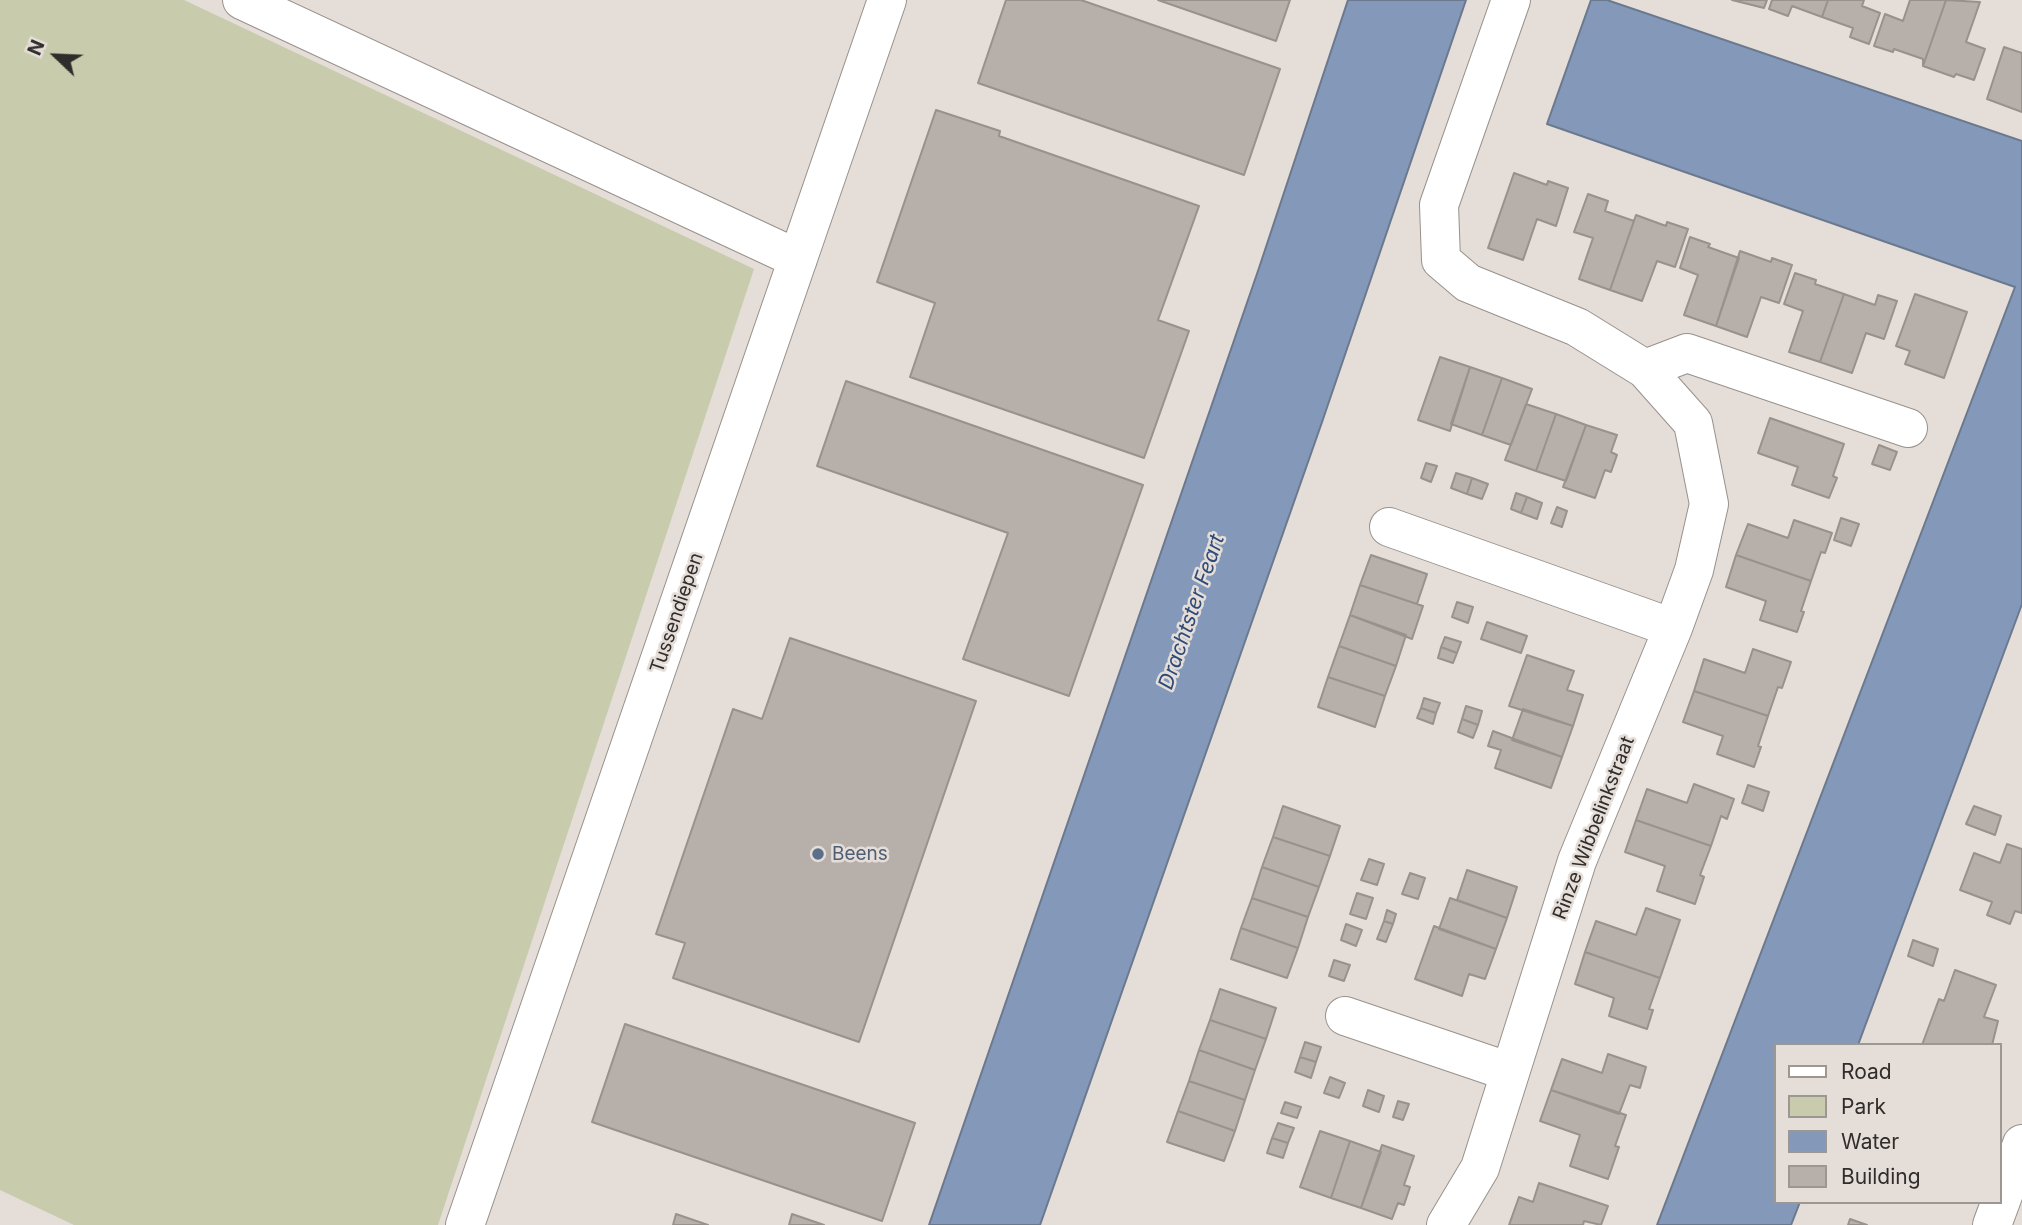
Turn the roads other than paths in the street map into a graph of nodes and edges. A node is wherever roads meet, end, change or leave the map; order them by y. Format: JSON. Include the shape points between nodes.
{"nodes":[{"id":1,"x":242,"y":0,"type":"edge"},
{"id":2,"x":887,"y":0,"type":"edge"},
{"id":3,"x":1511,"y":0,"type":"edge"},
{"id":4,"x":798,"y":259,"type":"junction"},
{"id":5,"x":1645,"y":369,"type":"junction"},
{"id":6,"x":1908,"y":428,"type":"dead end"},
{"id":7,"x":1389,"y":527,"type":"dead end"},
{"id":8,"x":1673,"y":628,"type":"junction"},
{"id":9,"x":1345,"y":1016,"type":"dead end"},
{"id":10,"x":1510,"y":1072,"type":"junction"},
{"id":11,"x":2022,"y":1144,"type":"edge"},
{"id":12,"x":2001,"y":1201,"type":"edge"},
{"id":13,"x":2000,"y":1204,"type":"edge"},
{"id":14,"x":465,"y":1225,"type":"edge"},
{"id":15,"x":1446,"y":1225,"type":"edge"},
{"id":16,"x":1992,"y":1225,"type":"edge"}],
"edges":[{"from":1,"to":4,"type":"street"},
{"from":2,"to":4,"type":"street","name":"Tussendiepen"},
{"from":3,"to":5,"type":"street","name":"Rinze Wibbelinkstraat","via":[[1439,205],[1441,260],[1468,283],[1577,327]]},
{"from":4,"to":14,"type":"street","name":"Tussendiepen"},
{"from":5,"to":6,"type":"street","via":[[1687,354]]},
{"from":5,"to":8,"type":"street","name":"Rinze Wibbelinkstraat","via":[[1693,423],[1709,504],[1694,570]]},
{"from":7,"to":8,"type":"street"},
{"from":8,"to":10,"type":"street","name":"Rinze Wibbelinkstraat","via":[[1577,862]]},
{"from":9,"to":10,"type":"street"},
{"from":10,"to":15,"type":"street","name":"Rinze Wibbelinkstraat","via":[[1480,1168]]},
{"from":11,"to":12,"type":"street"},
{"from":13,"to":16,"type":"street"}]}
